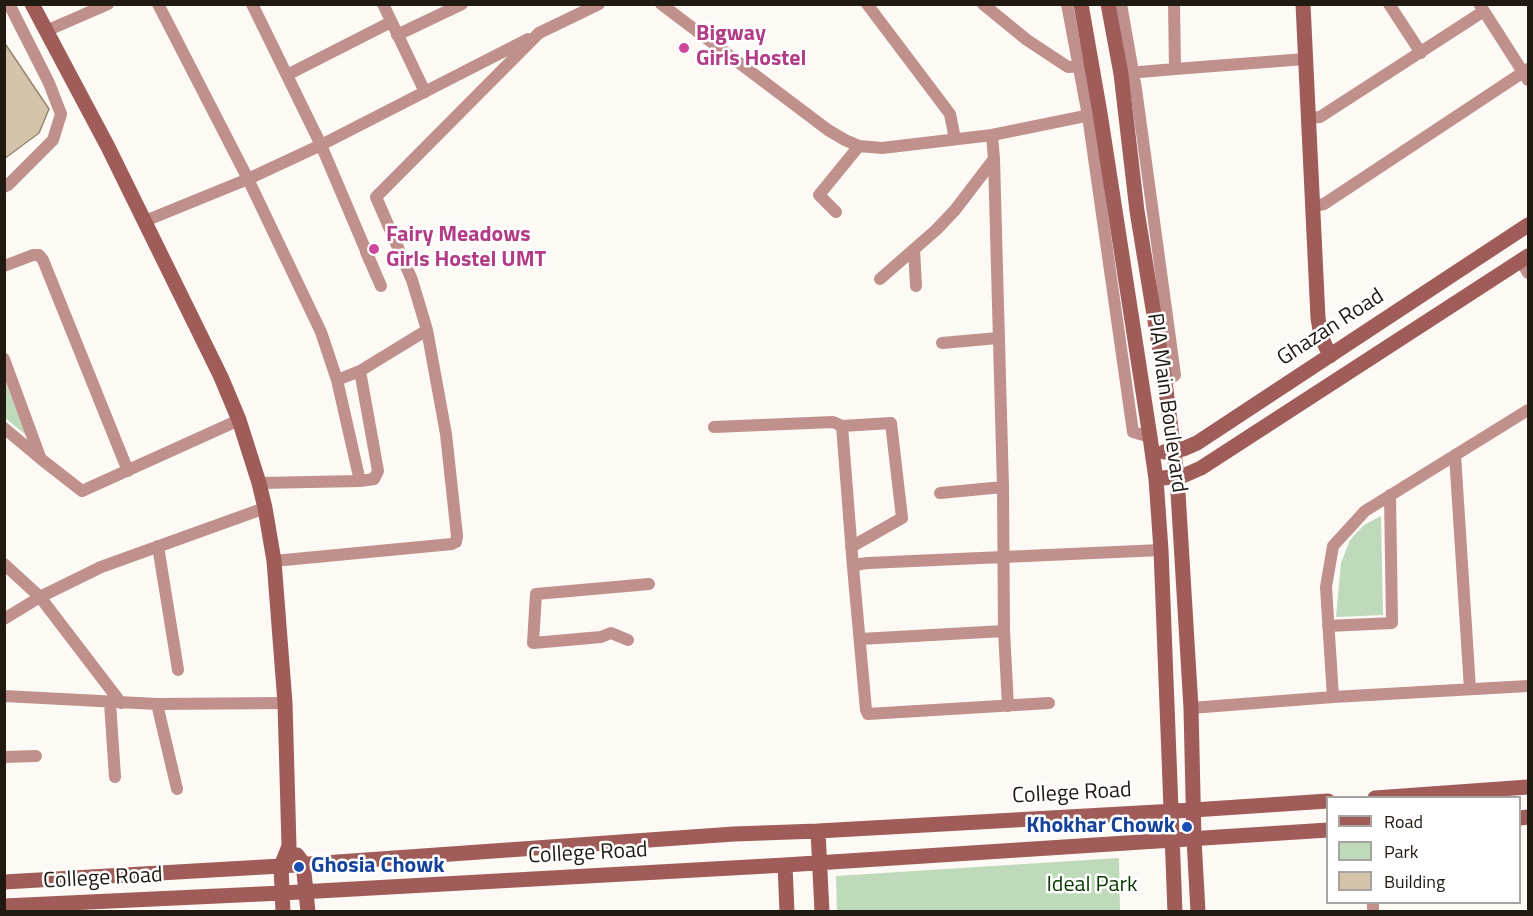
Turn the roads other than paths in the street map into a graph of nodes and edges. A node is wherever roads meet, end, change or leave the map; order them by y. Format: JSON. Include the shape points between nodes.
{"nodes":[{"id":1,"x":9,"y":4,"type":"edge"},
{"id":2,"x":32,"y":4,"type":"edge"},
{"id":3,"x":108,"y":4,"type":"edge"},
{"id":4,"x":158,"y":4,"type":"edge"},
{"id":5,"x":252,"y":4,"type":"edge"},
{"id":6,"x":383,"y":4,"type":"edge"},
{"id":7,"x":462,"y":4,"type":"edge"},
{"id":8,"x":599,"y":4,"type":"edge"},
{"id":9,"x":867,"y":4,"type":"edge"},
{"id":10,"x":983,"y":4,"type":"edge"},
{"id":11,"x":1067,"y":4,"type":"edge"},
{"id":12,"x":1081,"y":4,"type":"edge"},
{"id":13,"x":1108,"y":4,"type":"edge"},
{"id":14,"x":1121,"y":4,"type":"edge"},
{"id":15,"x":1174,"y":4,"type":"edge"},
{"id":16,"x":1303,"y":4,"type":"edge"},
{"id":17,"x":1389,"y":4,"type":"edge"},
{"id":18,"x":668,"y":6,"type":"edge"},
{"id":19,"x":1482,"y":8,"type":"edge"},
{"id":20,"x":391,"y":22,"type":"junction"},
{"id":21,"x":46,"y":31,"type":"junction"},
{"id":22,"x":539,"y":33,"type":"junction"},
{"id":23,"x":397,"y":35,"type":"junction"},
{"id":24,"x":1421,"y":53,"type":"junction"},
{"id":25,"x":1305,"y":59,"type":"junction"},
{"id":26,"x":1085,"y":66,"type":"junction"},
{"id":27,"x":1175,"y":69,"type":"junction"},
{"id":28,"x":1127,"y":73,"type":"junction"},
{"id":29,"x":1527,"y":74,"type":"edge"},
{"id":30,"x":287,"y":75,"type":"junction"},
{"id":31,"x":425,"y":92,"type":"junction"},
{"id":32,"x":1094,"y":115,"type":"junction"},
{"id":33,"x":1309,"y":118,"type":"junction"},
{"id":34,"x":992,"y":135,"type":"junction"},
{"id":35,"x":955,"y":139,"type":"junction"},
{"id":36,"x":321,"y":145,"type":"junction"},
{"id":37,"x":859,"y":146,"type":"junction"},
{"id":38,"x":994,"y":159,"type":"junction"},
{"id":39,"x":248,"y":179,"type":"junction"},
{"id":40,"x":4,"y":187,"type":"edge"},
{"id":41,"x":1313,"y":206,"type":"junction"},
{"id":42,"x":836,"y":212,"type":"dead end"},
{"id":43,"x":145,"y":221,"type":"junction"},
{"id":44,"x":1528,"y":225,"type":"edge"},
{"id":45,"x":914,"y":249,"type":"junction"},
{"id":46,"x":366,"y":252,"type":"dead end"},
{"id":47,"x":1526,"y":263,"type":"edge"},
{"id":48,"x":4,"y":267,"type":"edge"},
{"id":49,"x":880,"y":279,"type":"dead end"},
{"id":50,"x":916,"y":286,"type":"dead end"},
{"id":51,"x":427,"y":330,"type":"junction"},
{"id":52,"x":998,"y":338,"type":"junction"},
{"id":53,"x":942,"y":344,"type":"dead end"},
{"id":54,"x":1330,"y":356,"type":"junction"},
{"id":55,"x":4,"y":359,"type":"edge"},
{"id":56,"x":360,"y":371,"type":"junction"},
{"id":57,"x":338,"y":380,"type":"junction"},
{"id":58,"x":1528,"y":410,"type":"edge"},
{"id":59,"x":1528,"y":417,"type":"edge"},
{"id":60,"x":239,"y":420,"type":"junction"},
{"id":61,"x":842,"y":426,"type":"junction"},
{"id":62,"x":714,"y":427,"type":"dead end"},
{"id":63,"x":4,"y":428,"type":"edge"},
{"id":64,"x":1174,"y":450,"type":"junction"},
{"id":65,"x":1152,"y":454,"type":"junction"},
{"id":66,"x":1455,"y":455,"type":"junction"},
{"id":67,"x":41,"y":459,"type":"junction"},
{"id":68,"x":128,"y":471,"type":"junction"},
{"id":69,"x":1177,"y":476,"type":"junction"},
{"id":70,"x":1156,"y":479,"type":"junction"},
{"id":71,"x":360,"y":481,"type":"junction"},
{"id":72,"x":259,"y":483,"type":"junction"},
{"id":73,"x":1003,"y":487,"type":"junction"},
{"id":74,"x":940,"y":492,"type":"dead end"},
{"id":75,"x":1390,"y":495,"type":"junction"},
{"id":76,"x":266,"y":508,"type":"junction"},
{"id":77,"x":158,"y":546,"type":"junction"},
{"id":78,"x":851,"y":547,"type":"junction"},
{"id":79,"x":1161,"y":550,"type":"junction"},
{"id":80,"x":1004,"y":558,"type":"junction"},
{"id":81,"x":274,"y":561,"type":"junction"},
{"id":82,"x":4,"y":564,"type":"edge"},
{"id":83,"x":853,"y":567,"type":"junction"},
{"id":84,"x":649,"y":584,"type":"dead end"},
{"id":85,"x":40,"y":597,"type":"junction"},
{"id":86,"x":4,"y":620,"type":"edge"},
{"id":87,"x":1328,"y":626,"type":"junction"},
{"id":88,"x":1004,"y":631,"type":"junction"},
{"id":89,"x":860,"y":639,"type":"junction"},
{"id":90,"x":628,"y":640,"type":"dead end"},
{"id":91,"x":178,"y":670,"type":"dead end"},
{"id":92,"x":1528,"y":686,"type":"edge"},
{"id":93,"x":1470,"y":689,"type":"junction"},
{"id":94,"x":4,"y":696,"type":"edge"},
{"id":95,"x":1333,"y":697,"type":"junction"},
{"id":96,"x":115,"y":703,"type":"junction"},
{"id":97,"x":285,"y":703,"type":"junction"},
{"id":98,"x":1049,"y":703,"type":"dead end"},
{"id":99,"x":156,"y":704,"type":"junction"},
{"id":100,"x":1008,"y":705,"type":"junction"},
{"id":101,"x":1191,"y":708,"type":"junction"},
{"id":102,"x":4,"y":756,"type":"edge"},
{"id":103,"x":36,"y":756,"type":"dead end"},
{"id":104,"x":115,"y":777,"type":"dead end"},
{"id":105,"x":1528,"y":787,"type":"edge"},
{"id":106,"x":177,"y":789,"type":"dead end"},
{"id":107,"x":1403,"y":796,"type":"edge"},
{"id":108,"x":1326,"y":801,"type":"edge"},
{"id":109,"x":1193,"y":810,"type":"junction"},
{"id":110,"x":1172,"y":811,"type":"junction"},
{"id":111,"x":1326,"y":830,"type":"edge"},
{"id":112,"x":818,"y":831,"type":"junction"},
{"id":113,"x":1194,"y":839,"type":"junction"},
{"id":114,"x":1173,"y":840,"type":"junction"},
{"id":115,"x":289,"y":846,"type":"junction"},
{"id":116,"x":303,"y":863,"type":"junction"},
{"id":117,"x":820,"y":863,"type":"junction"},
{"id":118,"x":785,"y":865,"type":"junction"},
{"id":119,"x":281,"y":866,"type":"junction"},
{"id":120,"x":4,"y":882,"type":"edge"},
{"id":121,"x":307,"y":892,"type":"junction"},
{"id":122,"x":282,"y":894,"type":"junction"},
{"id":123,"x":4,"y":906,"type":"edge"},
{"id":124,"x":32,"y":908,"type":"edge"},
{"id":125,"x":283,"y":912,"type":"edge"},
{"id":126,"x":308,"y":912,"type":"edge"},
{"id":127,"x":787,"y":912,"type":"edge"},
{"id":128,"x":822,"y":912,"type":"edge"},
{"id":129,"x":1176,"y":912,"type":"edge"},
{"id":130,"x":1198,"y":912,"type":"edge"}],
"edges":[{"from":1,"to":40,"type":"street","via":[[61,114],[53,140]]},
{"from":2,"to":21,"type":"main road"},
{"from":3,"to":21,"type":"street"},
{"from":4,"to":39,"type":"street"},
{"from":5,"to":30,"type":"street"},
{"from":6,"to":20,"type":"street"},
{"from":7,"to":23,"type":"street"},
{"from":8,"to":22,"type":"street"},
{"from":9,"to":35,"type":"street","via":[[950,114]]},
{"from":10,"to":26,"type":"street","via":[[1068,67]]},
{"from":11,"to":26,"type":"street"},
{"from":12,"to":26,"type":"main road","name":"PIA Main Boulevard"},
{"from":13,"to":28,"type":"main road","name":"PIA Main Boulevard"},
{"from":14,"to":28,"type":"street"},
{"from":15,"to":27,"type":"street"},
{"from":16,"to":25,"type":"main road"},
{"from":17,"to":24,"type":"street"},
{"from":18,"to":37,"type":"street","via":[[828,130]]},
{"from":19,"to":24,"type":"street"},
{"from":19,"to":29,"type":"street"},
{"from":20,"to":23,"type":"street"},
{"from":20,"to":30,"type":"street"},
{"from":21,"to":43,"type":"main road"},
{"from":22,"to":31,"type":"street"},
{"from":22,"to":51,"type":"street","via":[[376,197],[412,280]]},
{"from":23,"to":31,"type":"street"},
{"from":24,"to":33,"type":"street","via":[[1320,117]]},
{"from":25,"to":27,"type":"street"},
{"from":25,"to":33,"type":"main road"},
{"from":26,"to":32,"type":"main road","name":"PIA Main Boulevard"},
{"from":27,"to":28,"type":"street"},
{"from":28,"to":64,"type":"main road","name":"PIA Main Boulevard","via":[[1137,211]]},
{"from":29,"to":41,"type":"street","via":[[1324,204]]},
{"from":30,"to":36,"type":"street"},
{"from":31,"to":36,"type":"street"},
{"from":32,"to":34,"type":"street"},
{"from":32,"to":65,"type":"main road","name":"PIA Main Boulevard"},
{"from":33,"to":41,"type":"main road"},
{"from":34,"to":35,"type":"street"},
{"from":34,"to":38,"type":"street"},
{"from":35,"to":37,"type":"street","via":[[882,148]]},
{"from":36,"to":39,"type":"street"},
{"from":36,"to":46,"type":"street"},
{"from":37,"to":42,"type":"street","via":[[819,195]]},
{"from":38,"to":45,"type":"street","via":[[955,210]]},
{"from":38,"to":52,"type":"street"},
{"from":39,"to":43,"type":"street"},
{"from":39,"to":57,"type":"street","via":[[321,332]]},
{"from":41,"to":54,"type":"main road","via":[[1318,318]]},
{"from":43,"to":60,"type":"main road"},
{"from":44,"to":54,"type":"main road","name":"Ghazan Road"},
{"from":45,"to":49,"type":"street"},
{"from":45,"to":50,"type":"street"},
{"from":47,"to":69,"type":"main road","via":[[1201,468]]},
{"from":48,"to":68,"type":"street","via":[[33,255],[43,260]]},
{"from":51,"to":56,"type":"street"},
{"from":51,"to":81,"type":"street","via":[[446,434],[456,542]]},
{"from":52,"to":53,"type":"street"},
{"from":52,"to":73,"type":"street"},
{"from":54,"to":64,"type":"main road","name":"Ghazan Road","via":[[1197,443]]},
{"from":55,"to":67,"type":"street"},
{"from":56,"to":57,"type":"street"},
{"from":56,"to":71,"type":"street","via":[[378,471],[374,479]]},
{"from":57,"to":71,"type":"street"},
{"from":58,"to":59,"type":"street"},
{"from":58,"to":66,"type":"street"},
{"from":60,"to":68,"type":"street"},
{"from":60,"to":72,"type":"main road"},
{"from":61,"to":62,"type":"street","via":[[832,422]]},
{"from":61,"to":78,"type":"street"},
{"from":61,"to":78,"type":"street","via":[[891,423],[902,518]]},
{"from":63,"to":67,"type":"street"},
{"from":64,"to":65,"type":"main road","name":"Ghazan Road"},
{"from":64,"to":69,"type":"main road","name":"PIA Main Boulevard"},
{"from":65,"to":70,"type":"main road","name":"PIA Main Boulevard"},
{"from":66,"to":75,"type":"street"},
{"from":66,"to":93,"type":"street"},
{"from":67,"to":68,"type":"street","via":[[82,491]]},
{"from":69,"to":70,"type":"main road"},
{"from":69,"to":101,"type":"main road","name":"PIA Main Boulevard"},
{"from":70,"to":79,"type":"main road","name":"PIA Main Boulevard"},
{"from":71,"to":72,"type":"street"},
{"from":72,"to":76,"type":"main road"},
{"from":73,"to":74,"type":"street"},
{"from":73,"to":80,"type":"street"},
{"from":75,"to":87,"type":"street","via":[[1365,511],[1333,546],[1326,587]]},
{"from":75,"to":87,"type":"street","via":[[1392,623]]},
{"from":76,"to":77,"type":"street"},
{"from":76,"to":81,"type":"main road"},
{"from":77,"to":85,"type":"street","via":[[101,567]]},
{"from":77,"to":91,"type":"street"},
{"from":78,"to":83,"type":"street"},
{"from":79,"to":80,"type":"street"},
{"from":79,"to":110,"type":"main road","name":"PIA Main Boulevard"},
{"from":80,"to":83,"type":"street","via":[[868,563]]},
{"from":80,"to":88,"type":"street"},
{"from":81,"to":97,"type":"main road"},
{"from":82,"to":85,"type":"street"},
{"from":83,"to":89,"type":"street"},
{"from":84,"to":90,"type":"street","via":[[536,594],[533,643],[611,633]]},
{"from":85,"to":86,"type":"street"},
{"from":85,"to":96,"type":"street"},
{"from":87,"to":95,"type":"street"},
{"from":88,"to":89,"type":"street"},
{"from":88,"to":100,"type":"street"},
{"from":89,"to":100,"type":"street","via":[[868,714]]},
{"from":92,"to":93,"type":"street"},
{"from":93,"to":95,"type":"street"},
{"from":94,"to":96,"type":"street"},
{"from":95,"to":101,"type":"street"},
{"from":96,"to":99,"type":"street"},
{"from":96,"to":104,"type":"street"},
{"from":97,"to":99,"type":"street"},
{"from":97,"to":115,"type":"main road"},
{"from":98,"to":100,"type":"street"},
{"from":99,"to":106,"type":"street"},
{"from":101,"to":109,"type":"main road","name":"PIA Main Boulevard"},
{"from":102,"to":103,"type":"street"},
{"from":105,"to":107,"type":"main road"},
{"from":108,"to":109,"type":"main road"},
{"from":109,"to":110,"type":"main road","name":"College Road"},
{"from":109,"to":113,"type":"main road","name":"PIA Main Boulevard"},
{"from":110,"to":112,"type":"main road","name":"College Road"},
{"from":110,"to":114,"type":"main road","name":"PIA Main Boulevard"},
{"from":111,"to":113,"type":"main road"},
{"from":112,"to":116,"type":"main road","name":"College Road"},
{"from":112,"to":117,"type":"main road"},
{"from":113,"to":114,"type":"main road","name":"College Road"},
{"from":113,"to":130,"type":"main road","name":"PIA Main Boulevard"},
{"from":114,"to":117,"type":"main road","name":"College Road"},
{"from":114,"to":129,"type":"main road","name":"PIA Main Boulevard"},
{"from":115,"to":116,"type":"main road"},
{"from":115,"to":119,"type":"main road"},
{"from":116,"to":119,"type":"main road","name":"College Road"},
{"from":116,"to":121,"type":"main road"},
{"from":117,"to":118,"type":"main road","name":"College Road"},
{"from":117,"to":128,"type":"main road"},
{"from":118,"to":121,"type":"main road","name":"College Road"},
{"from":118,"to":127,"type":"main road"},
{"from":119,"to":120,"type":"main road","name":"College Road"},
{"from":119,"to":122,"type":"main road"},
{"from":121,"to":122,"type":"main road","name":"College Road"},
{"from":121,"to":126,"type":"main road"},
{"from":122,"to":124,"type":"main road","name":"College Road"},
{"from":122,"to":125,"type":"main road"},
{"from":123,"to":124,"type":"main road","name":"College Road"}]}
